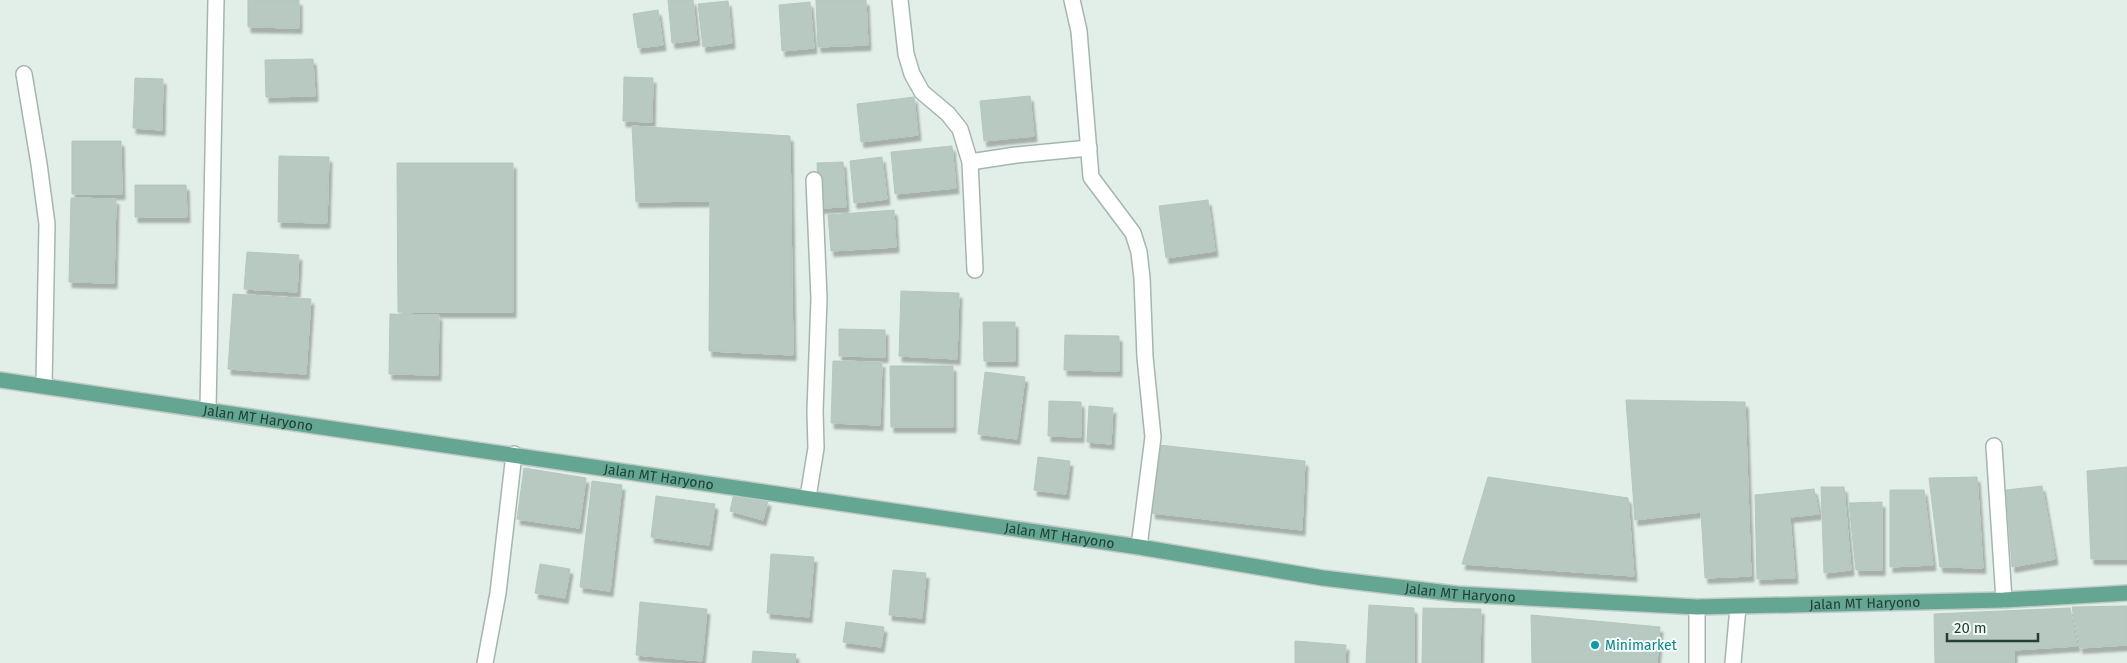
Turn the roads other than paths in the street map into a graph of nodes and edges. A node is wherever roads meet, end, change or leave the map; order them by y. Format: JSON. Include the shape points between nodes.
{"nodes":[{"id":1,"x":216,"y":0,"type":"edge"},
{"id":2,"x":900,"y":0,"type":"edge"},
{"id":3,"x":1072,"y":0,"type":"edge"},
{"id":4,"x":24,"y":74,"type":"dead end"},
{"id":5,"x":1089,"y":148,"type":"junction"},
{"id":6,"x":970,"y":162,"type":"junction"},
{"id":7,"x":814,"y":180,"type":"dead end"},
{"id":8,"x":975,"y":270,"type":"dead end"},
{"id":9,"x":0,"y":380,"type":"edge"},
{"id":10,"x":44,"y":386,"type":"junction"},
{"id":11,"x":208,"y":409,"type":"junction"},
{"id":12,"x":1994,"y":446,"type":"dead end"},
{"id":13,"x":514,"y":454,"type":"junction"},
{"id":14,"x":808,"y":497,"type":"junction"},
{"id":15,"x":1139,"y":547,"type":"junction"},
{"id":16,"x":2127,"y":593,"type":"edge"},
{"id":17,"x":2004,"y":600,"type":"junction"},
{"id":18,"x":1698,"y":607,"type":"junction"},
{"id":19,"x":1738,"y":607,"type":"junction"},
{"id":20,"x":485,"y":663,"type":"edge"},
{"id":21,"x":1697,"y":663,"type":"edge"},
{"id":22,"x":1733,"y":663,"type":"edge"}],
"edges":[{"from":1,"to":11,"type":"street"},
{"from":2,"to":6,"type":"street","via":[[906,54],[912,74],[922,92],[960,129]]},
{"from":3,"to":5,"type":"street","via":[[1079,31]]},
{"from":4,"to":10,"type":"street","via":[[47,224]]},
{"from":5,"to":6,"type":"street"},
{"from":5,"to":15,"type":"street","via":[[1091,177],[1133,233],[1139,252],[1153,437]]},
{"from":6,"to":8,"type":"street"},
{"from":7,"to":14,"type":"street","via":[[819,298],[816,448]]},
{"from":9,"to":10,"type":"main road","name":"Jalan MT Haryono"},
{"from":10,"to":11,"type":"main road","name":"Jalan MT Haryono"},
{"from":11,"to":13,"type":"main road","name":"Jalan MT Haryono"},
{"from":12,"to":17,"type":"street"},
{"from":13,"to":14,"type":"main road","name":"Jalan MT Haryono"},
{"from":13,"to":20,"type":"street","via":[[498,593]]},
{"from":14,"to":15,"type":"main road","name":"Jalan MT Haryono"},
{"from":15,"to":18,"type":"main road","name":"Jalan MT Haryono","via":[[1323,578],[1457,594]]},
{"from":16,"to":17,"type":"main road","name":"Jalan MT Haryono"},
{"from":17,"to":19,"type":"main road","name":"Jalan MT Haryono"},
{"from":18,"to":19,"type":"main road","name":"Jalan MT Haryono"},
{"from":18,"to":21,"type":"street"},
{"from":19,"to":22,"type":"street"}]}
